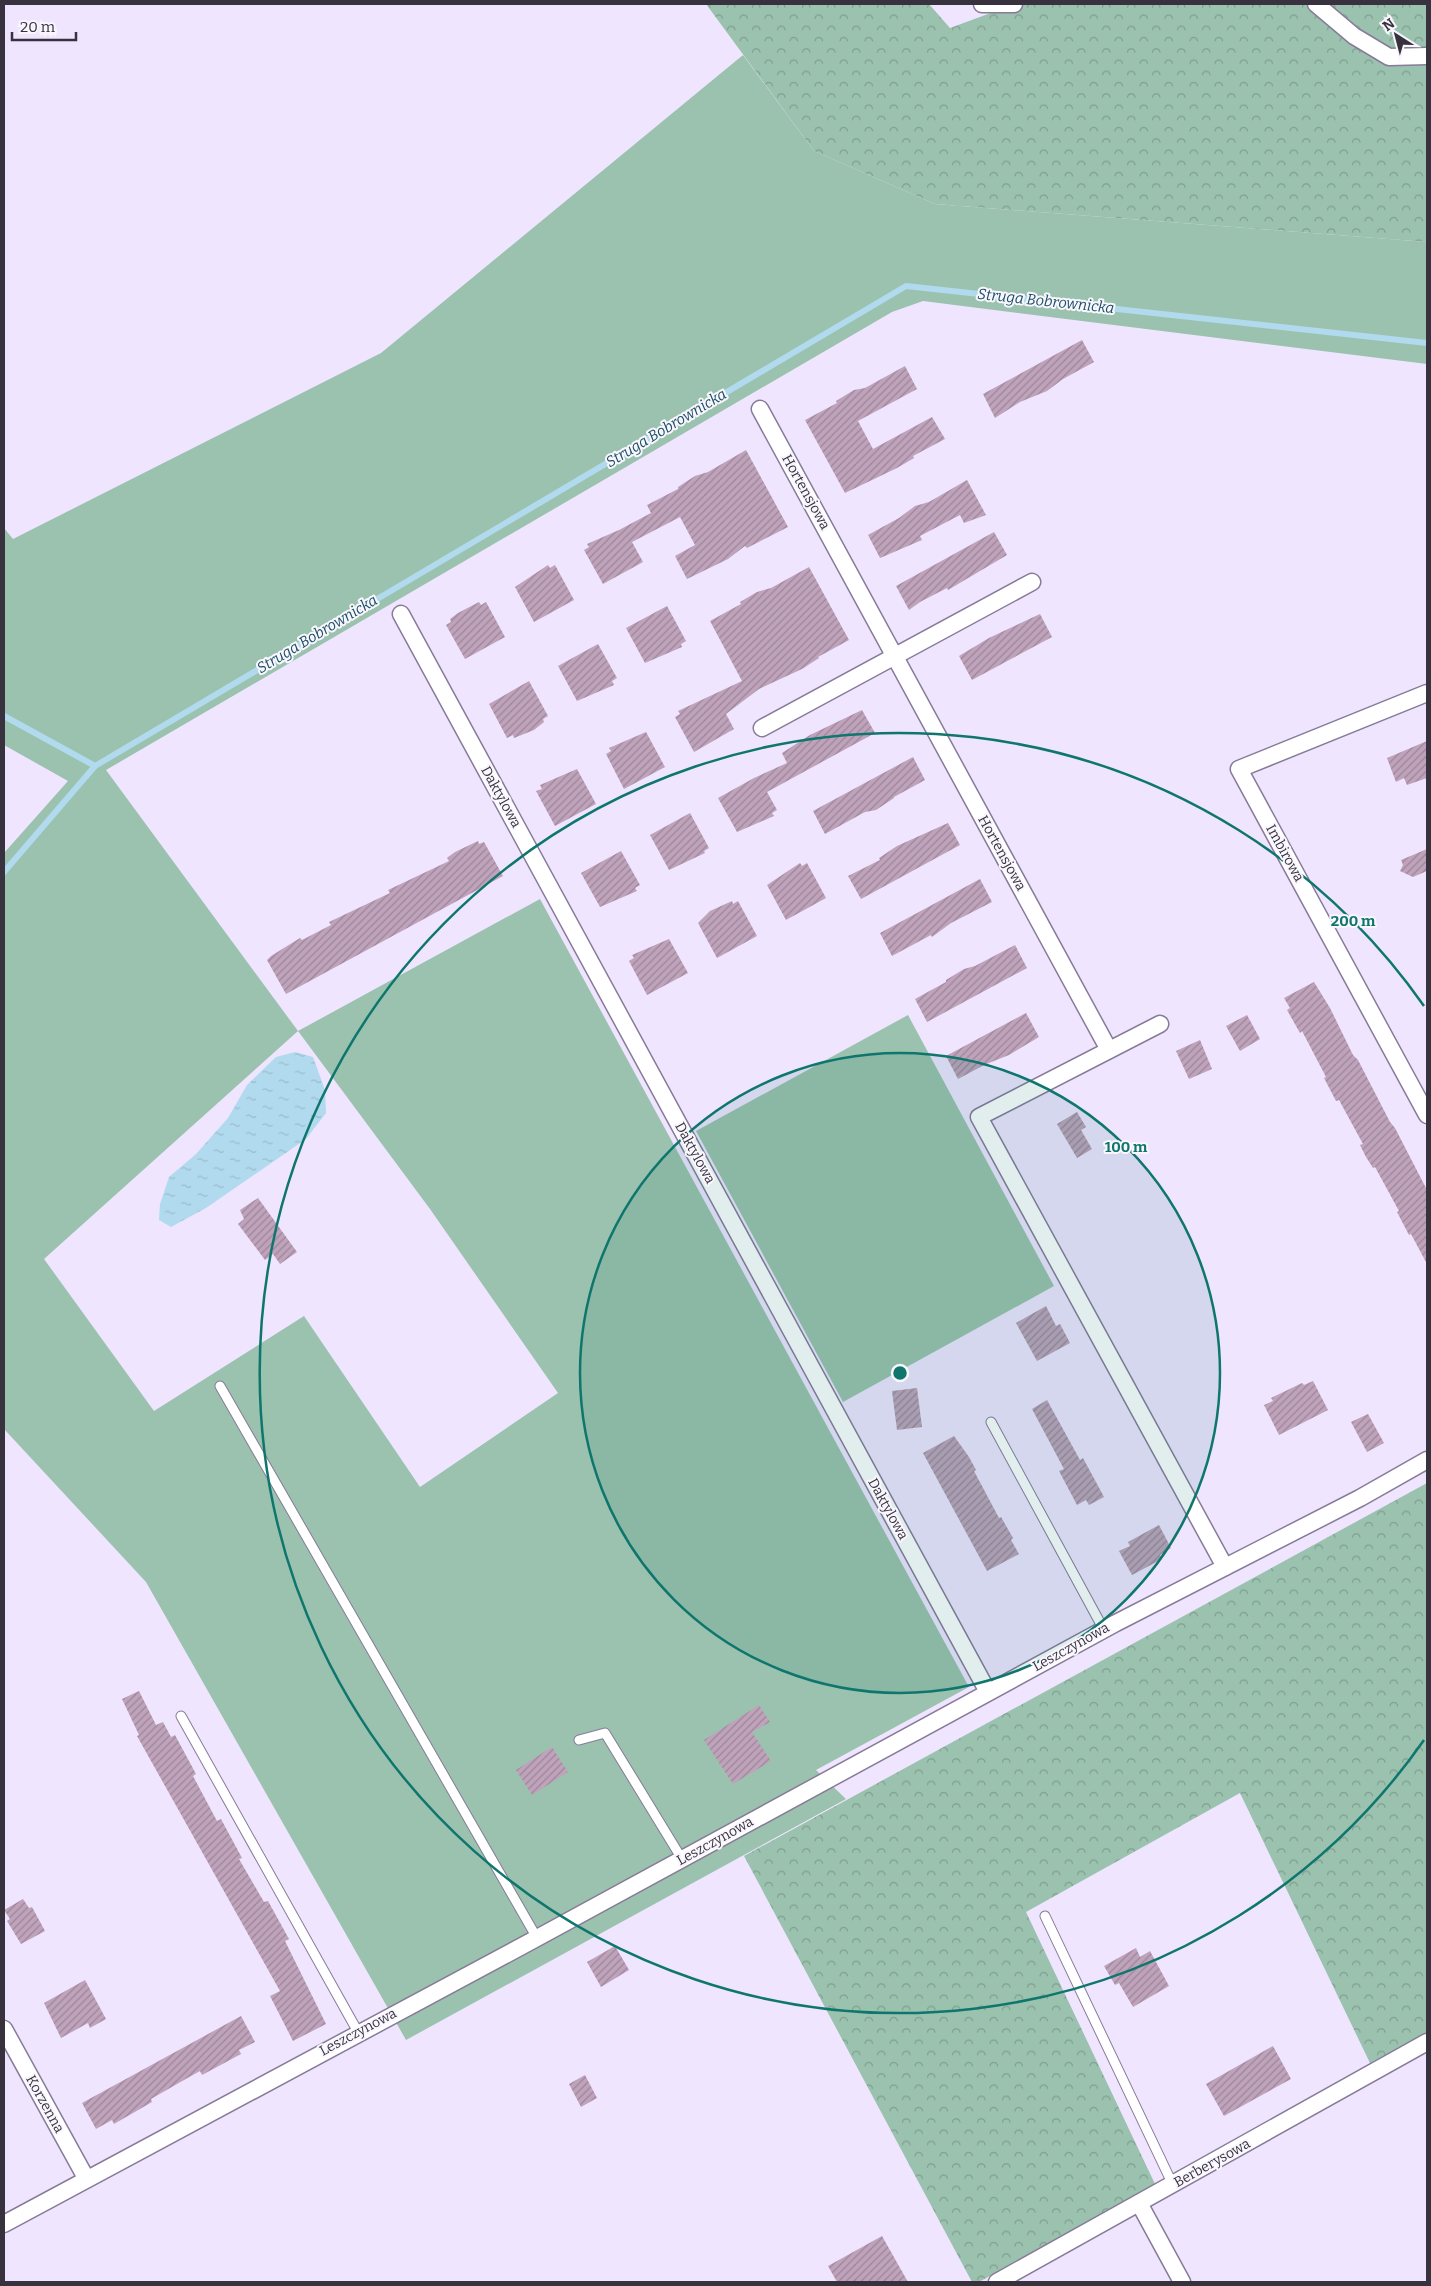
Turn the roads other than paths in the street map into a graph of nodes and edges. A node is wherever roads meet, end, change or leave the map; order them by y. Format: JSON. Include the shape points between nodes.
{"nodes":[{"id":1,"x":982,"y":4,"type":"edge"},
{"id":2,"x":1013,"y":4,"type":"edge"},
{"id":3,"x":1316,"y":4,"type":"edge"},
{"id":4,"x":1427,"y":56,"type":"edge"},
{"id":5,"x":760,"y":409,"type":"dead end"},
{"id":6,"x":1032,"y":582,"type":"dead end"},
{"id":7,"x":401,"y":614,"type":"dead end"},
{"id":8,"x":895,"y":656,"type":"junction"},
{"id":9,"x":1427,"y":693,"type":"edge"},
{"id":10,"x":762,"y":728,"type":"dead end"},
{"id":11,"x":1160,"y":1024,"type":"dead end"},
{"id":12,"x":1109,"y":1050,"type":"junction"},
{"id":13,"x":1427,"y":1115,"type":"edge"},
{"id":14,"x":220,"y":1386,"type":"dead end"},
{"id":15,"x":991,"y":1422,"type":"dead end"},
{"id":16,"x":1427,"y":1460,"type":"edge"},
{"id":17,"x":1225,"y":1567,"type":"junction"},
{"id":18,"x":1104,"y":1630,"type":"junction"},
{"id":19,"x":988,"y":1692,"type":"junction"},
{"id":20,"x":180,"y":1716,"type":"dead end"},
{"id":21,"x":579,"y":1740,"type":"dead end"},
{"id":22,"x":682,"y":1859,"type":"junction"},
{"id":23,"x":1045,"y":1916,"type":"dead end"},
{"id":24,"x":537,"y":1938,"type":"junction"},
{"id":25,"x":4,"y":2029,"type":"edge"},
{"id":26,"x":358,"y":2032,"type":"junction"},
{"id":27,"x":1427,"y":2042,"type":"edge"},
{"id":28,"x":86,"y":2178,"type":"junction"},
{"id":29,"x":1173,"y":2185,"type":"junction"},
{"id":30,"x":1140,"y":2203,"type":"junction"},
{"id":31,"x":4,"y":2224,"type":"edge"},
{"id":32,"x":996,"y":2282,"type":"edge"},
{"id":33,"x":1182,"y":2282,"type":"edge"}],
"edges":[{"from":1,"to":2,"type":"street"},
{"from":3,"to":4,"type":"street","via":[[1354,36],[1389,57]]},
{"from":5,"to":8,"type":"street","name":"Hortensjowa"},
{"from":6,"to":8,"type":"street"},
{"from":7,"to":19,"type":"street","name":"Daktylowa"},
{"from":8,"to":10,"type":"street"},
{"from":8,"to":12,"type":"street","name":"Hortensjowa"},
{"from":9,"to":13,"type":"street","name":"Imbirowa","via":[[1239,769]]},
{"from":11,"to":12,"type":"street"},
{"from":12,"to":17,"type":"street","via":[[979,1117]]},
{"from":14,"to":24,"type":"lane"},
{"from":15,"to":18,"type":"lane"},
{"from":16,"to":17,"type":"street","name":"Leszczynowa"},
{"from":17,"to":18,"type":"street","name":"Leszczynowa"},
{"from":18,"to":19,"type":"street","name":"Leszczynowa"},
{"from":19,"to":22,"type":"street","name":"Leszczynowa"},
{"from":20,"to":26,"type":"lane"},
{"from":21,"to":22,"type":"lane","via":[[605,1732]]},
{"from":22,"to":24,"type":"street","name":"Leszczynowa"},
{"from":23,"to":29,"type":"lane"},
{"from":24,"to":26,"type":"street","name":"Leszczynowa"},
{"from":25,"to":28,"type":"street","name":"Korzenna"},
{"from":26,"to":28,"type":"street","name":"Leszczynowa"},
{"from":27,"to":29,"type":"street","name":"Berberysowa"},
{"from":28,"to":31,"type":"street","name":"Leszczynowa"},
{"from":29,"to":30,"type":"street","name":"Berberysowa"},
{"from":30,"to":32,"type":"street","name":"Berberysowa"},
{"from":30,"to":33,"type":"street"}]}
